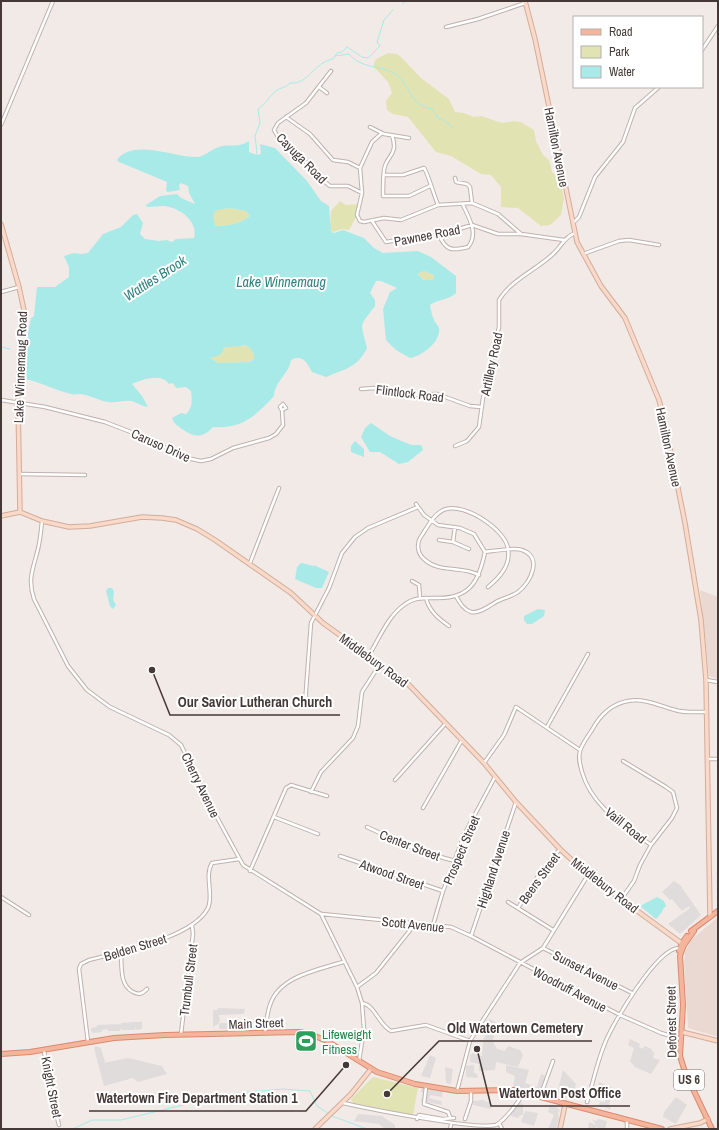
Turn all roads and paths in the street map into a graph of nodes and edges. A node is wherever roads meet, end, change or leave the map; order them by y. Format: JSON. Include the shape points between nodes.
{"nodes":[{"id":1,"x":54,"y":1,"type":"edge"},
{"id":2,"x":525,"y":2,"type":"edge"},
{"id":3,"x":718,"y":26,"type":"edge"},
{"id":4,"x":446,"y":27,"type":"dead end"},
{"id":5,"x":703,"y":48,"type":"edge"},
{"id":6,"x":331,"y":71,"type":"dead end"},
{"id":7,"x":319,"y":87,"type":"junction"},
{"id":8,"x":658,"y":88,"type":"edge"},
{"id":9,"x":327,"y":93,"type":"dead end"},
{"id":10,"x":286,"y":117,"type":"junction"},
{"id":11,"x":1,"y":125,"type":"edge"},
{"id":12,"x":370,"y":127,"type":"dead end"},
{"id":13,"x":382,"y":133,"type":"junction"},
{"id":14,"x":392,"y":135,"type":"junction"},
{"id":15,"x":409,"y":138,"type":"dead end"},
{"id":16,"x":360,"y":168,"type":"junction"},
{"id":17,"x":384,"y":175,"type":"junction"},
{"id":18,"x":455,"y":178,"type":"dead end"},
{"id":19,"x":430,"y":186,"type":"junction"},
{"id":20,"x":362,"y":194,"type":"junction"},
{"id":21,"x":472,"y":203,"type":"junction"},
{"id":22,"x":438,"y":205,"type":"junction"},
{"id":23,"x":463,"y":205,"type":"junction"},
{"id":24,"x":372,"y":221,"type":"junction"},
{"id":25,"x":573,"y":223,"type":"junction"},
{"id":26,"x":1,"y":224,"type":"edge"},
{"id":27,"x":472,"y":225,"type":"junction"},
{"id":28,"x":575,"y":232,"type":"junction"},
{"id":29,"x":521,"y":234,"type":"junction"},
{"id":30,"x":439,"y":235,"type":"junction"},
{"id":31,"x":564,"y":240,"type":"junction"},
{"id":32,"x":658,"y":244,"type":"dead end"},
{"id":33,"x":583,"y":254,"type":"junction"},
{"id":34,"x":19,"y":287,"type":"junction"},
{"id":35,"x":1,"y":292,"type":"edge"},
{"id":36,"x":361,"y":388,"type":"dead end"},
{"id":37,"x":1,"y":400,"type":"edge"},
{"id":38,"x":18,"y":402,"type":"junction"},
{"id":39,"x":482,"y":407,"type":"junction"},
{"id":40,"x":282,"y":410,"type":"dead end"},
{"id":41,"x":455,"y":446,"type":"dead end"},
{"id":42,"x":18,"y":474,"type":"junction"},
{"id":43,"x":86,"y":475,"type":"dead end"},
{"id":44,"x":278,"y":488,"type":"dead end"},
{"id":45,"x":416,"y":504,"type":"dead end"},
{"id":46,"x":418,"y":507,"type":"junction"},
{"id":47,"x":20,"y":512,"type":"junction"},
{"id":48,"x":1,"y":516,"type":"edge"},
{"id":49,"x":42,"y":521,"type":"junction"},
{"id":50,"x":432,"y":521,"type":"junction"},
{"id":51,"x":455,"y":527,"type":"junction"},
{"id":52,"x":439,"y":540,"type":"dead end"},
{"id":53,"x":453,"y":542,"type":"junction"},
{"id":54,"x":469,"y":549,"type":"dead end"},
{"id":55,"x":509,"y":550,"type":"junction"},
{"id":56,"x":485,"y":552,"type":"junction"},
{"id":57,"x":250,"y":563,"type":"junction"},
{"id":58,"x":479,"y":575,"type":"junction"},
{"id":59,"x":412,"y":581,"type":"dead end"},
{"id":60,"x":488,"y":587,"type":"dead end"},
{"id":61,"x":456,"y":596,"type":"junction"},
{"id":62,"x":420,"y":598,"type":"junction"},
{"id":63,"x":426,"y":598,"type":"junction"},
{"id":64,"x":315,"y":616,"type":"junction"},
{"id":65,"x":449,"y":626,"type":"dead end"},
{"id":66,"x":588,"y":654,"type":"dead end"},
{"id":67,"x":368,"y":655,"type":"junction"},
{"id":68,"x":380,"y":663,"type":"junction"},
{"id":69,"x":706,"y":680,"type":"junction"},
{"id":70,"x":718,"y":682,"type":"edge"},
{"id":71,"x":305,"y":704,"type":"dead end"},
{"id":72,"x":706,"y":712,"type":"junction"},
{"id":73,"x":446,"y":723,"type":"junction"},
{"id":74,"x":547,"y":727,"type":"junction"},
{"id":75,"x":462,"y":740,"type":"junction"},
{"id":76,"x":580,"y":750,"type":"junction"},
{"id":77,"x":708,"y":759,"type":"junction"},
{"id":78,"x":718,"y":759,"type":"edge"},
{"id":79,"x":623,"y":761,"type":"dead end"},
{"id":80,"x":484,"y":763,"type":"junction"},
{"id":81,"x":495,"y":777,"type":"junction"},
{"id":82,"x":395,"y":780,"type":"dead end"},
{"id":83,"x":311,"y":792,"type":"junction"},
{"id":84,"x":327,"y":796,"type":"dead end"},
{"id":85,"x":516,"y":802,"type":"junction"},
{"id":86,"x":423,"y":808,"type":"dead end"},
{"id":87,"x":274,"y":817,"type":"junction"},
{"id":88,"x":367,"y":827,"type":"dead end"},
{"id":89,"x":318,"y":834,"type":"dead end"},
{"id":90,"x":651,"y":845,"type":"junction"},
{"id":91,"x":560,"y":849,"type":"junction"},
{"id":92,"x":340,"y":856,"type":"dead end"},
{"id":93,"x":240,"y":859,"type":"junction"},
{"id":94,"x":455,"y":861,"type":"junction"},
{"id":95,"x":250,"y":871,"type":"junction"},
{"id":96,"x":588,"y":875,"type":"junction"},
{"id":97,"x":443,"y":891,"type":"junction"},
{"id":98,"x":1,"y":897,"type":"edge"},
{"id":99,"x":622,"y":898,"type":"junction"},
{"id":100,"x":508,"y":902,"type":"dead end"},
{"id":101,"x":518,"y":908,"type":"junction"},
{"id":102,"x":718,"y":911,"type":"edge"},
{"id":103,"x":322,"y":914,"type":"junction"},
{"id":104,"x":29,"y":915,"type":"dead end"},
{"id":105,"x":710,"y":917,"type":"junction"},
{"id":106,"x":415,"y":924,"type":"junction"},
{"id":107,"x":192,"y":925,"type":"junction"},
{"id":108,"x":433,"y":925,"type":"junction"},
{"id":109,"x":553,"y":930,"type":"junction"},
{"id":110,"x":471,"y":936,"type":"junction"},
{"id":111,"x":683,"y":944,"type":"junction"},
{"id":112,"x":543,"y":948,"type":"junction"},
{"id":113,"x":680,"y":948,"type":"junction"},
{"id":114,"x":121,"y":952,"type":"junction"},
{"id":115,"x":680,"y":956,"type":"junction"},
{"id":116,"x":343,"y":962,"type":"junction"},
{"id":117,"x":520,"y":963,"type":"junction"},
{"id":118,"x":357,"y":986,"type":"junction"},
{"id":119,"x":147,"y":989,"type":"dead end"},
{"id":120,"x":632,"y":993,"type":"junction"},
{"id":121,"x":362,"y":1002,"type":"junction"},
{"id":122,"x":620,"y":1015,"type":"junction"},
{"id":123,"x":682,"y":1032,"type":"junction"},
{"id":124,"x":265,"y":1033,"type":"junction"},
{"id":125,"x":181,"y":1035,"type":"junction"},
{"id":126,"x":681,"y":1039,"type":"junction"},
{"id":127,"x":718,"y":1040,"type":"edge"},
{"id":128,"x":470,"y":1041,"type":"junction"},
{"id":129,"x":88,"y":1042,"type":"junction"},
{"id":130,"x":44,"y":1049,"type":"junction"},
{"id":131,"x":1,"y":1054,"type":"edge"},
{"id":132,"x":553,"y":1061,"type":"dead end"},
{"id":133,"x":359,"y":1062,"type":"junction"},
{"id":134,"x":372,"y":1069,"type":"junction"},
{"id":135,"x":426,"y":1087,"type":"junction"},
{"id":136,"x":458,"y":1091,"type":"junction"},
{"id":137,"x":471,"y":1091,"type":"junction"},
{"id":138,"x":524,"y":1092,"type":"junction"},
{"id":139,"x":540,"y":1097,"type":"junction"},
{"id":140,"x":587,"y":1102,"type":"dead end"},
{"id":141,"x":343,"y":1103,"type":"junction"},
{"id":142,"x":565,"y":1105,"type":"junction"},
{"id":143,"x":450,"y":1117,"type":"junction"},
{"id":144,"x":454,"y":1118,"type":"dead end"},
{"id":145,"x":417,"y":1119,"type":"junction"},
{"id":146,"x":465,"y":1119,"type":"dead end"},
{"id":147,"x":708,"y":1119,"type":"junction"},
{"id":148,"x":627,"y":1121,"type":"junction"},
{"id":149,"x":499,"y":1123,"type":"junction"},
{"id":150,"x":59,"y":1125,"type":"dead end"},
{"id":151,"x":451,"y":1125,"type":"junction"},
{"id":152,"x":315,"y":1129,"type":"edge"},
{"id":153,"x":450,"y":1129,"type":"edge"},
{"id":154,"x":502,"y":1129,"type":"edge"},
{"id":155,"x":560,"y":1129,"type":"edge"},
{"id":156,"x":627,"y":1129,"type":"edge"},
{"id":157,"x":662,"y":1129,"type":"edge"},
{"id":158,"x":670,"y":1129,"type":"edge"},
{"id":159,"x":712,"y":1129,"type":"edge"}],
"edges":[{"from":1,"to":11,"type":"street"},
{"from":2,"to":4,"type":"street","via":[[478,20]]},
{"from":2,"to":25,"type":"street","name":"Hamilton Avenue"},
{"from":3,"to":5,"type":"street"},
{"from":6,"to":7,"type":"street","name":"Cayuga Road"},
{"from":7,"to":9,"type":"street"},
{"from":7,"to":10,"type":"street","name":"Cayuga Road","via":[[306,103]]},
{"from":8,"to":25,"type":"street","via":[[635,108],[625,139],[595,177],[579,217]]},
{"from":10,"to":16,"type":"street","via":[[310,134],[332,160],[343,161]]},
{"from":10,"to":20,"type":"street","name":"Cayuga Road","via":[[275,126],[276,134],[330,186],[348,186]]},
{"from":12,"to":13,"type":"street"},
{"from":13,"to":14,"type":"street"},
{"from":13,"to":16,"type":"street","via":[[372,142]]},
{"from":14,"to":15,"type":"street"},
{"from":14,"to":17,"type":"street","via":[[393,154],[386,164]]},
{"from":16,"to":20,"type":"street"},
{"from":17,"to":19,"type":"street","via":[[402,175],[424,168]]},
{"from":17,"to":19,"type":"street","via":[[383,196],[409,196]]},
{"from":18,"to":21,"type":"street","via":[[456,182],[470,187]]},
{"from":19,"to":22,"type":"street"},
{"from":20,"to":24,"type":"street","via":[[357,218],[364,222]]},
{"from":21,"to":23,"type":"street"},
{"from":21,"to":29,"type":"street","via":[[498,214]]},
{"from":22,"to":23,"type":"street"},
{"from":22,"to":24,"type":"street","via":[[401,220],[384,218]]},
{"from":23,"to":27,"type":"street"},
{"from":24,"to":30,"type":"street","name":"Pawnee Road","via":[[386,242]]},
{"from":25,"to":28,"type":"street","name":"Hamilton Avenue"},
{"from":26,"to":34,"type":"street","name":"Lake Winnemaug Road"},
{"from":27,"to":29,"type":"street","name":"Pawnee Road","via":[[498,234]]},
{"from":27,"to":30,"type":"street","name":"Pawnee Road"},
{"from":27,"to":30,"type":"street","via":[[473,241],[468,247],[446,247]]},
{"from":28,"to":31,"type":"street","name":"Artillery Road"},
{"from":28,"to":33,"type":"street","name":"Hamilton Avenue"},
{"from":29,"to":31,"type":"street","name":"Pawnee Road"},
{"from":31,"to":39,"type":"street","name":"Artillery Road","via":[[555,253],[511,286],[499,300],[499,327],[492,356],[492,370]]},
{"from":32,"to":33,"type":"street","via":[[619,241]]},
{"from":33,"to":69,"type":"street","name":"Hamilton Avenue","via":[[601,286],[626,318],[659,400],[685,523],[701,620]]},
{"from":34,"to":35,"type":"street"},
{"from":34,"to":38,"type":"street","name":"Lake Winnemaug Road","via":[[25,315]]},
{"from":36,"to":39,"type":"street","name":"Flintlock Road","via":[[411,395],[437,394],[470,406]]},
{"from":37,"to":38,"type":"street","name":"Caruso Drive"},
{"from":38,"to":40,"type":"street","name":"Caruso Drive","via":[[110,424],[154,441],[182,457],[201,461],[276,434],[283,424]]},
{"from":38,"to":42,"type":"street","name":"Lake Winnemaug Road"},
{"from":39,"to":41,"type":"street","name":"Artillery Road","via":[[479,427],[467,441]]},
{"from":42,"to":43,"type":"street"},
{"from":42,"to":47,"type":"street","name":"Lake Winnemaug Road"},
{"from":44,"to":57,"type":"street"},
{"from":45,"to":46,"type":"street"},
{"from":46,"to":50,"type":"street"},
{"from":46,"to":64,"type":"street","via":[[380,521],[352,540],[339,559],[329,588]]},
{"from":47,"to":48,"type":"street"},
{"from":47,"to":49,"type":"street","name":"Middlebury Road"},
{"from":49,"to":57,"type":"street","name":"Middlebury Road","via":[[78,527],[142,517],[172,520],[197,529]]},
{"from":49,"to":93,"type":"street","name":"Cherry Avenue","via":[[30,588],[68,666],[87,690],[110,707],[169,734],[181,745],[212,810]]},
{"from":50,"to":51,"type":"street","via":[[438,525]]},
{"from":50,"to":55,"type":"street","via":[[445,509],[454,507],[475,514],[502,536]]},
{"from":50,"to":58,"type":"street","via":[[417,547],[425,560],[442,568],[469,571]]},
{"from":51,"to":53,"type":"street"},
{"from":51,"to":56,"type":"street","via":[[474,534]]},
{"from":52,"to":53,"type":"street"},
{"from":53,"to":54,"type":"street"},
{"from":55,"to":56,"type":"street"},
{"from":55,"to":60,"type":"street","via":[[506,568]]},
{"from":55,"to":61,"type":"street","via":[[521,549],[533,559],[534,568],[529,580],[519,591],[479,612],[472,612],[460,604]]},
{"from":56,"to":58,"type":"street"},
{"from":57,"to":64,"type":"street","name":"Middlebury Road","via":[[291,593]]},
{"from":58,"to":61,"type":"street","via":[[470,589]]},
{"from":59,"to":62,"type":"street","via":[[419,585]]},
{"from":61,"to":63,"type":"street","via":[[445,599]]},
{"from":62,"to":63,"type":"street"},
{"from":62,"to":67,"type":"street","via":[[404,605],[394,614]]},
{"from":63,"to":65,"type":"street","via":[[430,609]]},
{"from":64,"to":67,"type":"street","name":"Middlebury Road"},
{"from":64,"to":71,"type":"street","via":[[311,623],[308,646]]},
{"from":66,"to":74,"type":"street"},
{"from":67,"to":68,"type":"street","name":"Middlebury Road"},
{"from":68,"to":73,"type":"street","name":"Middlebury Road","via":[[408,684]]},
{"from":68,"to":83,"type":"street","via":[[362,692],[354,738],[324,769]]},
{"from":69,"to":70,"type":"street"},
{"from":69,"to":72,"type":"street","name":"Hamilton Avenue"},
{"from":72,"to":76,"type":"street","via":[[677,711],[644,701],[617,704],[606,710]]},
{"from":72,"to":77,"type":"street","name":"Hamilton Avenue"},
{"from":73,"to":75,"type":"street","name":"Middlebury Road"},
{"from":73,"to":82,"type":"street"},
{"from":74,"to":76,"type":"street"},
{"from":74,"to":80,"type":"street","via":[[516,707],[504,735]]},
{"from":75,"to":80,"type":"street","name":"Middlebury Road"},
{"from":75,"to":86,"type":"street"},
{"from":76,"to":90,"type":"street","name":"Vaill Road","via":[[582,773],[588,790],[596,801]]},
{"from":77,"to":78,"type":"street"},
{"from":77,"to":105,"type":"street","name":"Hamilton Avenue"},
{"from":79,"to":90,"type":"street","via":[[673,792],[676,800],[677,808],[672,818]]},
{"from":80,"to":81,"type":"street","name":"Middlebury Road"},
{"from":81,"to":85,"type":"street","name":"Middlebury Road"},
{"from":81,"to":94,"type":"street","name":"Prospect Street","via":[[465,833]]},
{"from":83,"to":84,"type":"street"},
{"from":83,"to":87,"type":"street","via":[[291,785],[286,788]]},
{"from":85,"to":91,"type":"street","name":"Middlebury Road"},
{"from":85,"to":110,"type":"street","name":"Highland Avenue"},
{"from":87,"to":89,"type":"street"},
{"from":87,"to":95,"type":"street"},
{"from":88,"to":94,"type":"street","name":"Center Street","via":[[419,851]]},
{"from":90,"to":99,"type":"street","name":"Vaill Road","via":[[634,881]]},
{"from":91,"to":96,"type":"street","name":"Middlebury Road"},
{"from":91,"to":101,"type":"street","name":"Beers Street","via":[[540,873]]},
{"from":92,"to":97,"type":"street","name":"Atwood Street"},
{"from":93,"to":95,"type":"street","name":"Cherry Avenue"},
{"from":93,"to":107,"type":"street","name":"Belden Street","via":[[212,863],[208,908]]},
{"from":94,"to":97,"type":"street","name":"Prospect Street"},
{"from":95,"to":103,"type":"street","name":"Cherry Avenue"},
{"from":96,"to":99,"type":"street","name":"Middlebury Road"},
{"from":96,"to":109,"type":"street"},
{"from":97,"to":108,"type":"street","name":"Prospect Street"},
{"from":98,"to":104,"type":"street"},
{"from":99,"to":111,"type":"street","name":"Middlebury Road"},
{"from":100,"to":101,"type":"street"},
{"from":101,"to":109,"type":"street"},
{"from":102,"to":105,"type":"main road","number":"US 6"},
{"from":103,"to":106,"type":"street","name":"Scott Avenue"},
{"from":103,"to":116,"type":"street"},
{"from":105,"to":111,"type":"main road","number":"US 6"},
{"from":106,"to":108,"type":"street","name":"Scott Avenue"},
{"from":106,"to":118,"type":"street","via":[[376,974]]},
{"from":107,"to":114,"type":"street","name":"Belden Street","via":[[165,939]]},
{"from":107,"to":125,"type":"street","name":"Trumbull Street"},
{"from":108,"to":110,"type":"street","name":"Scott Avenue","via":[[451,927]]},
{"from":109,"to":112,"type":"street"},
{"from":110,"to":117,"type":"street","name":"Scott Avenue"},
{"from":111,"to":113,"type":"main road","number":"US 6"},
{"from":111,"to":115,"type":"main road","number":"US 6"},
{"from":112,"to":117,"type":"street","name":"Sunset Avenue"},
{"from":112,"to":120,"type":"street","name":"Sunset Avenue"},
{"from":113,"to":115,"type":"main road","number":"US 6"},
{"from":113,"to":120,"type":"street","via":[[661,959]]},
{"from":114,"to":119,"type":"street","via":[[124,985],[137,994],[142,994]]},
{"from":114,"to":129,"type":"street","name":"Belden Street","via":[[89,960],[81,964],[79,969]]},
{"from":115,"to":123,"type":"main road","name":"Deforest Street","number":"US 6"},
{"from":116,"to":118,"type":"street"},
{"from":116,"to":124,"type":"street","via":[[306,973],[288,982],[270,1004]]},
{"from":117,"to":122,"type":"street","name":"Woodruff Avenue"},
{"from":117,"to":128,"type":"street","name":"Woodruff Avenue"},
{"from":118,"to":121,"type":"street"},
{"from":120,"to":122,"type":"street"},
{"from":121,"to":128,"type":"street","via":[[368,1005],[382,1024],[392,1031],[426,1025]]},
{"from":121,"to":133,"type":"street","via":[[364,1029]]},
{"from":122,"to":126,"type":"street","name":"Woodruff Avenue"},
{"from":122,"to":140,"type":"street","via":[[605,1042]]},
{"from":123,"to":126,"type":"main road","name":"Deforest Street","number":"US 6"},
{"from":123,"to":127,"type":"street"},
{"from":124,"to":125,"type":"main road","name":"Main Street"},
{"from":124,"to":133,"type":"main road","name":"Main Street","via":[[310,1034],[327,1041]]},
{"from":125,"to":129,"type":"main road","name":"Main Street","via":[[114,1038]]},
{"from":126,"to":147,"type":"main road","name":"Deforest Street","number":"US 6","via":[[682,1066]]},
{"from":128,"to":136,"type":"street","name":"Woodruff Avenue"},
{"from":129,"to":130,"type":"main road","name":"Main Street"},
{"from":130,"to":131,"type":"main road","name":"Main Street"},
{"from":130,"to":150,"type":"street","name":"Knight Street","via":[[48,1082]]},
{"from":132,"to":139,"type":"street"},
{"from":133,"to":134,"type":"main road","name":"Main Street"},
{"from":134,"to":135,"type":"main road","name":"Main Street"},
{"from":134,"to":141,"type":"street"},
{"from":135,"to":136,"type":"main road","name":"Main Street"},
{"from":135,"to":143,"type":"street","via":[[424,1104],[448,1112]]},
{"from":136,"to":137,"type":"main road","name":"Main Street"},
{"from":137,"to":138,"type":"main road","name":"Main Street","via":[[508,1089]]},
{"from":137,"to":146,"type":"street","via":[[471,1102]]},
{"from":138,"to":139,"type":"main road","name":"Main Street"},
{"from":138,"to":149,"type":"street"},
{"from":139,"to":142,"type":"main road","name":"Main Street"},
{"from":141,"to":145,"type":"street"},
{"from":141,"to":152,"type":"street"},
{"from":142,"to":148,"type":"main road","name":"Main Street"},
{"from":142,"to":155,"type":"street"},
{"from":143,"to":144,"type":"street"},
{"from":143,"to":145,"type":"street","via":[[442,1119],[418,1115]]},
{"from":145,"to":151,"type":"street"},
{"from":147,"to":158,"type":"street"},
{"from":147,"to":159,"type":"main road","name":"Deforest Street","number":"US 6"},
{"from":148,"to":156,"type":"street"},
{"from":148,"to":157,"type":"main road","name":"Main Street"},
{"from":149,"to":151,"type":"street","via":[[492,1127],[478,1128]]},
{"from":149,"to":154,"type":"street"},
{"from":151,"to":153,"type":"street"}]}
